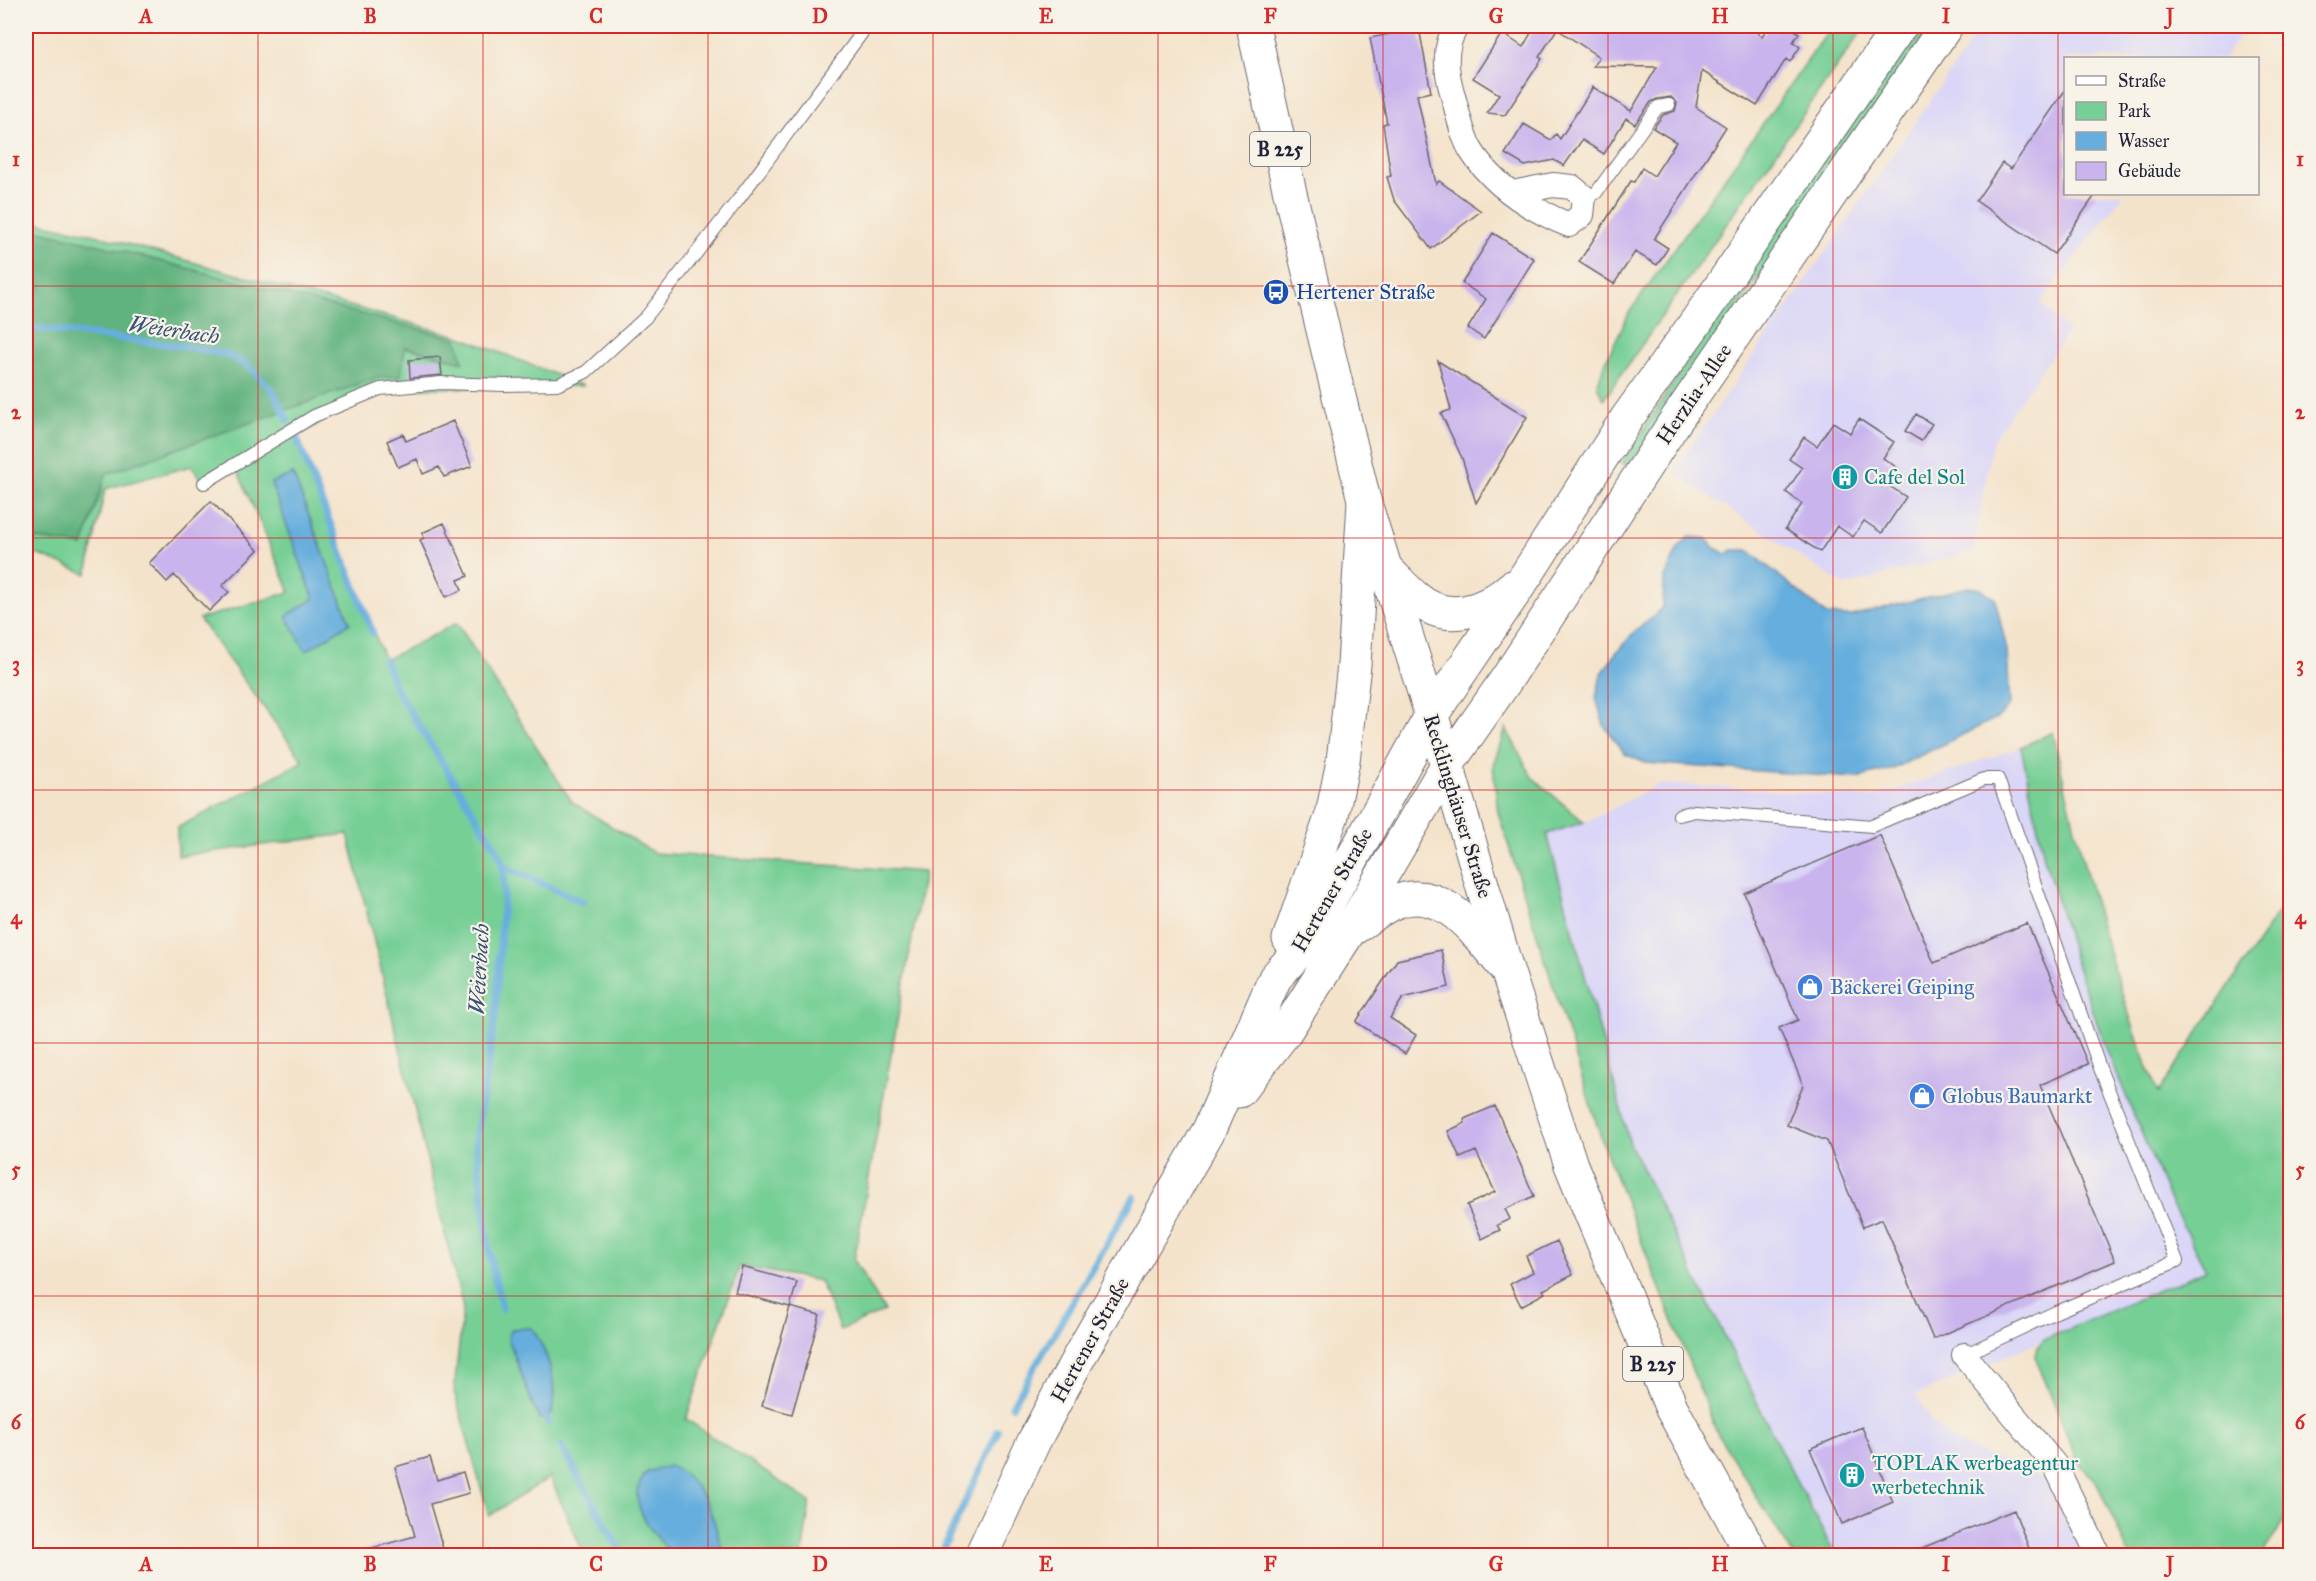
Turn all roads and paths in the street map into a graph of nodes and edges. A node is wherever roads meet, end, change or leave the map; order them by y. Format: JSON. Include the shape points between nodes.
{"nodes":[{"id":1,"x":867,"y":26,"type":"edge"},
{"id":2,"x":1253,"y":26,"type":"edge"},
{"id":3,"x":1457,"y":26,"type":"edge"},
{"id":4,"x":1900,"y":26,"type":"edge"},
{"id":5,"x":1946,"y":26,"type":"edge"},
{"id":6,"x":1669,"y":105,"type":"dead end"},
{"id":7,"x":1512,"y":193,"type":"junction"},
{"id":8,"x":1584,"y":198,"type":"junction"},
{"id":9,"x":204,"y":483,"type":"dead end"},
{"id":10,"x":1365,"y":500,"type":"junction"},
{"id":11,"x":1383,"y":566,"type":"junction"},
{"id":12,"x":1527,"y":574,"type":"junction"},
{"id":13,"x":1431,"y":716,"type":"junction"},
{"id":14,"x":1447,"y":765,"type":"junction"},
{"id":15,"x":1679,"y":815,"type":"dead end"},
{"id":16,"x":1350,"y":930,"type":"junction"},
{"id":17,"x":1507,"y":970,"type":"junction"},
{"id":18,"x":1275,"y":978,"type":"junction"},
{"id":19,"x":1209,"y":1130,"type":"junction"},
{"id":20,"x":1964,"y":1355,"type":"joint"},
{"id":21,"x":981,"y":1556,"type":"edge"},
{"id":22,"x":1753,"y":1556,"type":"edge"},
{"id":23,"x":2099,"y":1556,"type":"edge"}],
"edges":[{"from":1,"to":9,"type":"lane","via":[[646,317],[586,372],[558,384],[441,383],[380,389],[314,417]]},
{"from":2,"to":10,"type":"main road","name":"Recklinghäuser Straße","number":"B 225"},
{"from":3,"to":7,"type":"street","via":[[1451,34],[1445,61],[1460,120],[1471,151]]},
{"from":4,"to":12,"type":"main road","name":"Herzlia-Allee","via":[[1627,418]]},
{"from":5,"to":14,"type":"main road","name":"Herzlia-Allee","via":[[1676,420]]},
{"from":6,"to":8,"type":"lane","via":[[1659,107],[1596,193]]},
{"from":7,"to":8,"type":"street","via":[[1553,185],[1572,187]]},
{"from":7,"to":8,"type":"street","via":[[1532,209],[1569,225],[1582,214]]},
{"from":10,"to":11,"type":"main road","name":"Recklinghäuser Straße","number":"B 225"},
{"from":10,"to":18,"type":"main road","via":[[1343,761],[1332,815]]},
{"from":11,"to":12,"type":"main road","via":[[1418,600],[1444,613],[1478,610]]},
{"from":11,"to":13,"type":"main road","name":"Recklinghäuser Straße","number":"B 225"},
{"from":12,"to":13,"type":"main road","name":"Herzlia-Allee"},
{"from":13,"to":14,"type":"main road","name":"Recklinghäuser Straße","number":"B 225"},
{"from":13,"to":18,"type":"main road","name":"Hertener Straße","via":[[1305,944]]},
{"from":14,"to":16,"type":"main road","name":"Hertener Straße"},
{"from":14,"to":17,"type":"main road","name":"Recklinghäuser Straße","number":"B 225"},
{"from":15,"to":20,"type":"lane","via":[[1695,811],[1872,826],[1984,779],[1998,779],[2101,1071],[2177,1261]]},
{"from":16,"to":17,"type":"main road","via":[[1395,902],[1424,898],[1449,907]]},
{"from":16,"to":19,"type":"main road","name":"Hertener Straße","via":[[1286,1032]]},
{"from":17,"to":22,"type":"main road","name":"Recklinghäuser Straße","number":"B 225","via":[[1571,1165],[1672,1409]]},
{"from":18,"to":19,"type":"main road","name":"Hertener Straße"},
{"from":19,"to":21,"type":"main road","name":"Hertener Straße","via":[[1034,1441]]},
{"from":20,"to":23,"type":"street","via":[[2055,1465]]}]}
